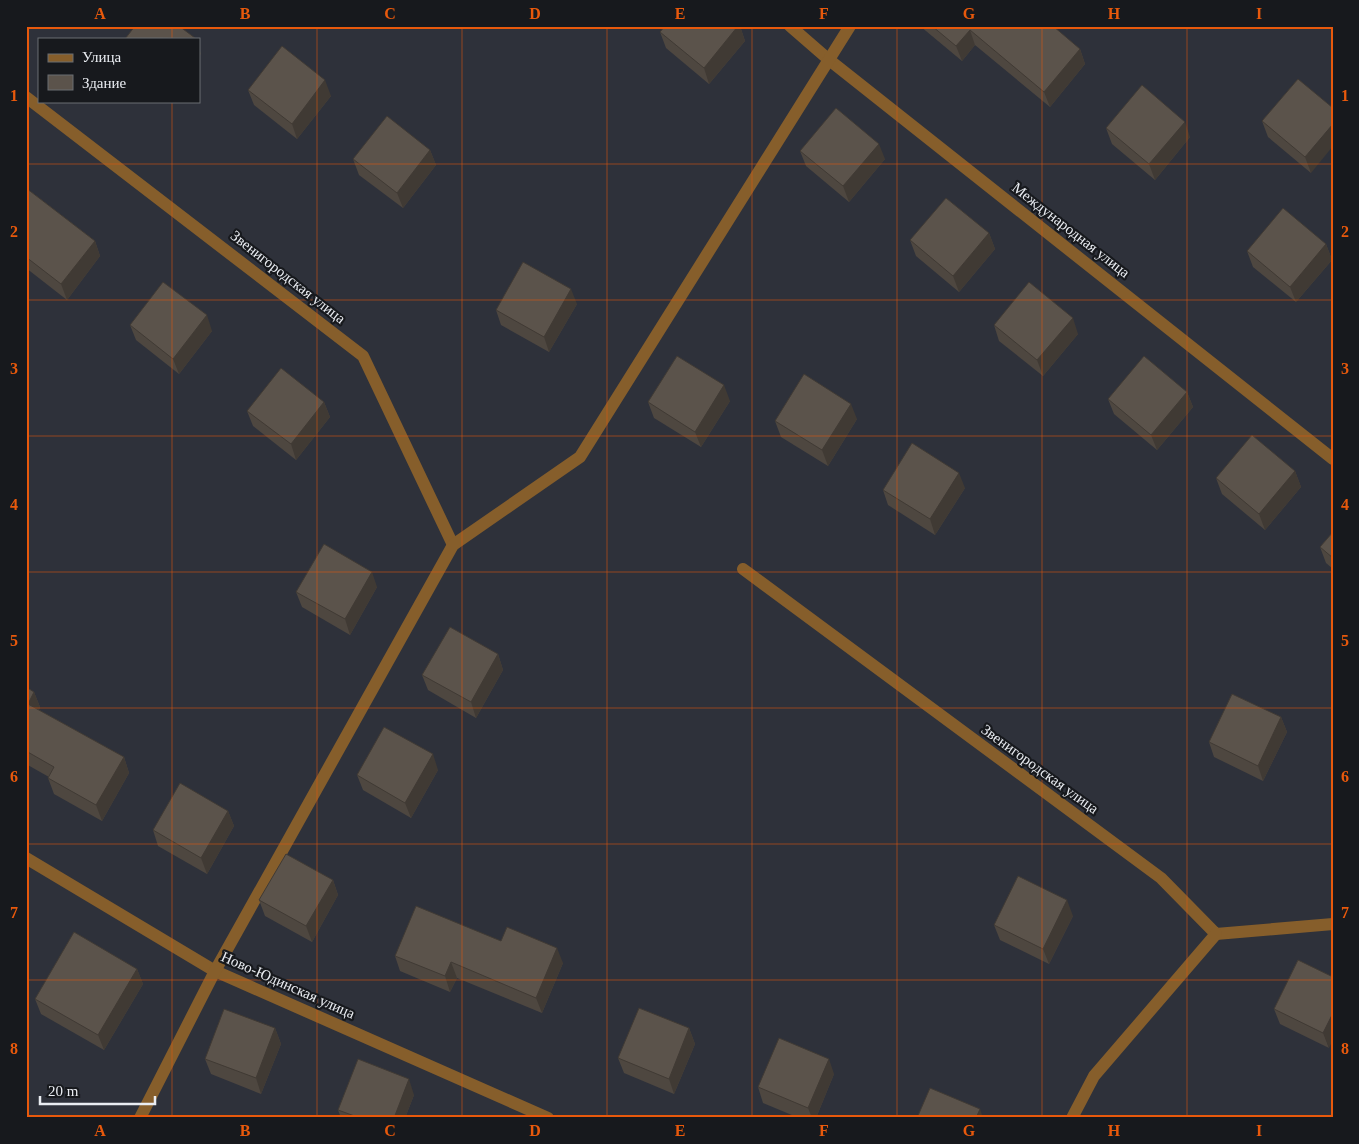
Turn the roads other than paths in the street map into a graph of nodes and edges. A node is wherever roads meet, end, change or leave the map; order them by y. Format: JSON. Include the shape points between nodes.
{"nodes":[{"id":1,"x":790,"y":26,"type":"edge"},
{"id":2,"x":850,"y":26,"type":"edge"},
{"id":3,"x":828,"y":59,"type":"junction"},
{"id":4,"x":26,"y":96,"type":"edge"},
{"id":5,"x":1333,"y":459,"type":"edge"},
{"id":6,"x":453,"y":545,"type":"junction"},
{"id":7,"x":742,"y":569,"type":"dead end"},
{"id":8,"x":26,"y":858,"type":"edge"},
{"id":9,"x":1333,"y":924,"type":"edge"},
{"id":10,"x":1216,"y":934,"type":"junction"},
{"id":11,"x":215,"y":970,"type":"junction"},
{"id":12,"x":140,"y":1118,"type":"edge"},
{"id":13,"x":548,"y":1118,"type":"edge"},
{"id":14,"x":1072,"y":1118,"type":"edge"}],
"edges":[{"from":1,"to":3,"type":"street","name":"Международная улица"},
{"from":2,"to":3,"type":"street"},
{"from":3,"to":5,"type":"street","name":"Международная улица"},
{"from":3,"to":6,"type":"street","via":[[580,457]]},
{"from":4,"to":6,"type":"street","name":"Звенигородская улица","via":[[363,356]]},
{"from":6,"to":11,"type":"street"},
{"from":7,"to":10,"type":"street","name":"Звенигородская улица","via":[[1161,878]]},
{"from":8,"to":11,"type":"street","name":"Ново-Юдинская улица"},
{"from":9,"to":10,"type":"street"},
{"from":10,"to":14,"type":"street","via":[[1094,1076]]},
{"from":11,"to":12,"type":"street"},
{"from":11,"to":13,"type":"street","name":"Ново-Юдинская улица"}]}
